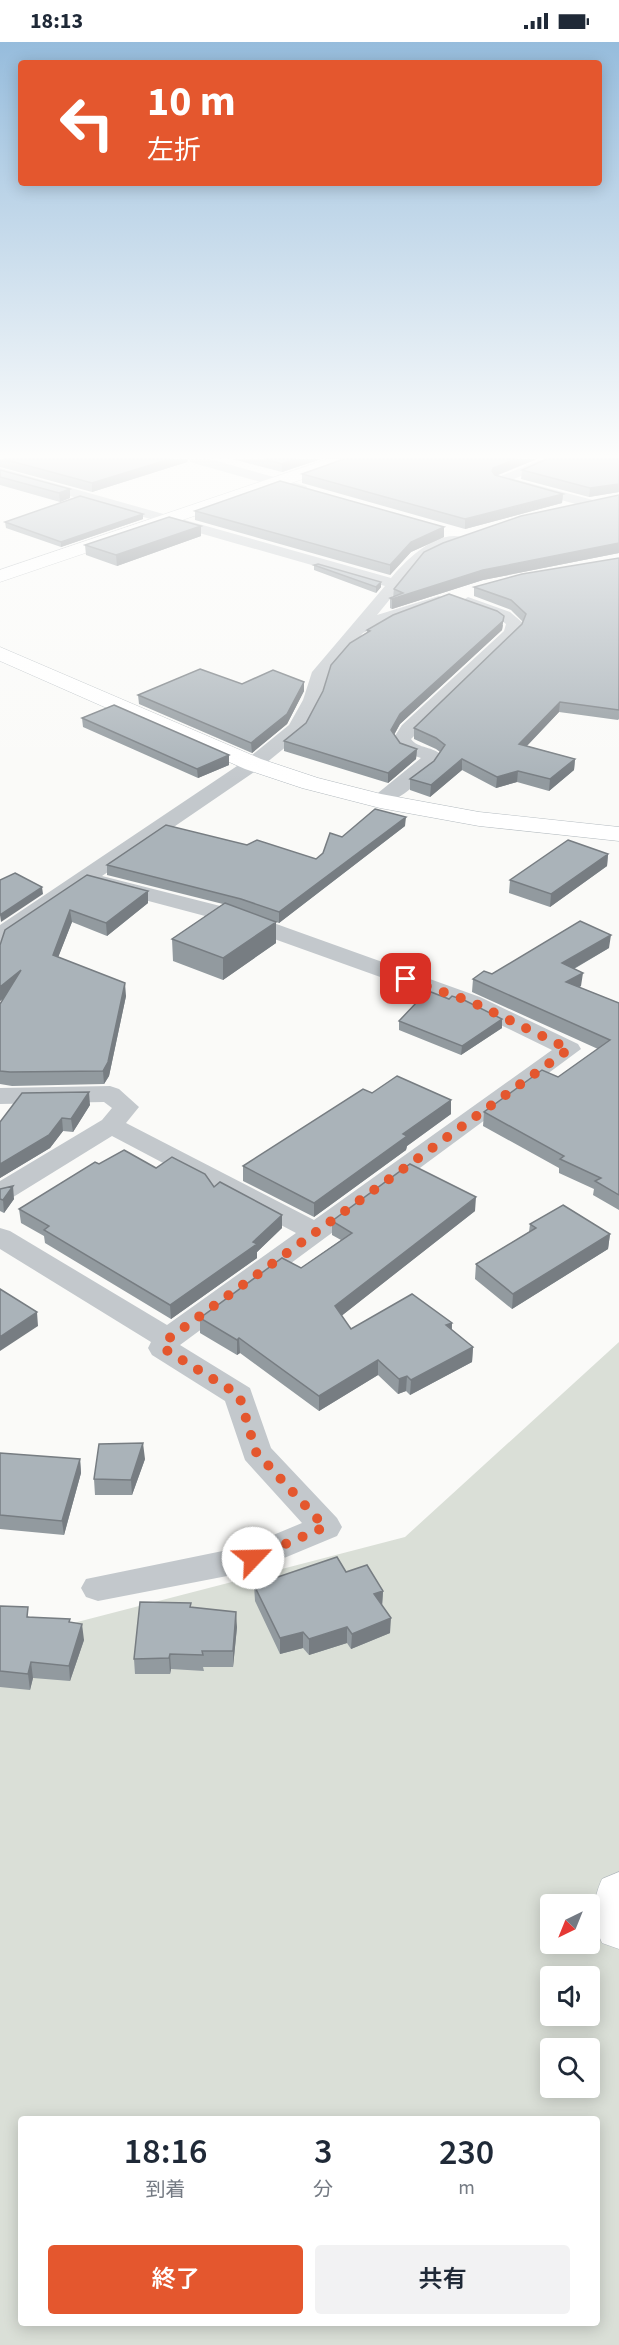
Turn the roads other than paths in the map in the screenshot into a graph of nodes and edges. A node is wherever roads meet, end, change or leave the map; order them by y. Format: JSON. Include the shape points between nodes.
{"nodes":[{"id":1,"x":26,"y":566,"type":"edge"},
{"id":2,"x":333,"y":566,"type":"edge"},
{"id":3,"x":410,"y":566,"type":"edge"},
{"id":4,"x":0,"y":576,"type":"edge"},
{"id":5,"x":396,"y":584,"type":"junction"},
{"id":6,"x":484,"y":588,"type":"edge"},
{"id":7,"x":453,"y":597,"type":"junction"},
{"id":8,"x":358,"y":630,"type":"junction"},
{"id":9,"x":0,"y":653,"type":"edge"},
{"id":10,"x":253,"y":764,"type":"junction"},
{"id":11,"x":380,"y":801,"type":"junction"},
{"id":12,"x":619,"y":834,"type":"edge"},
{"id":13,"x":83,"y":877,"type":"junction"},
{"id":14,"x":0,"y":935,"type":"edge"},
{"id":15,"x":0,"y":1096,"type":"edge"},
{"id":16,"x":111,"y":1125,"type":"junction"},
{"id":17,"x":0,"y":1193,"type":"edge"},
{"id":18,"x":316,"y":1232,"type":"junction"},
{"id":19,"x":0,"y":1237,"type":"edge"},
{"id":20,"x":168,"y":1339,"type":"junction"},
{"id":21,"x":98,"y":1588,"type":"dead end"},
{"id":22,"x":619,"y":1894,"type":"edge"},
{"id":23,"x":619,"y":1927,"type":"edge"}],
"edges":[{"from":1,"to":4,"type":"main road"},
{"from":2,"to":5,"type":"street"},
{"from":3,"to":5,"type":"street"},
{"from":5,"to":8,"type":"street"},
{"from":6,"to":7,"type":"street"},
{"from":7,"to":8,"type":"street","via":[[391,615]]},
{"from":7,"to":11,"type":"street","via":[[504,615],[514,623],[512,633],[409,729],[402,739],[407,747],[432,756]]},
{"from":8,"to":10,"type":"street","via":[[321,672],[297,728]]},
{"from":9,"to":10,"type":"main road"},
{"from":10,"to":11,"type":"main road"},
{"from":10,"to":13,"type":"street"},
{"from":11,"to":12,"type":"main road","via":[[479,819]]},
{"from":13,"to":14,"type":"street"},
{"from":13,"to":18,"type":"street","via":[[232,916],[472,1002],[569,1049]]},
{"from":15,"to":16,"type":"street","via":[[110,1094],[126,1107]]},
{"from":16,"to":17,"type":"street"},
{"from":16,"to":18,"type":"street"},
{"from":18,"to":20,"type":"street"},
{"from":19,"to":20,"type":"street"},
{"from":20,"to":21,"type":"street","via":[[163,1348],[239,1395],[256,1452],[325,1527],[253,1558]]},
{"from":22,"to":23,"type":"main road"}]}
